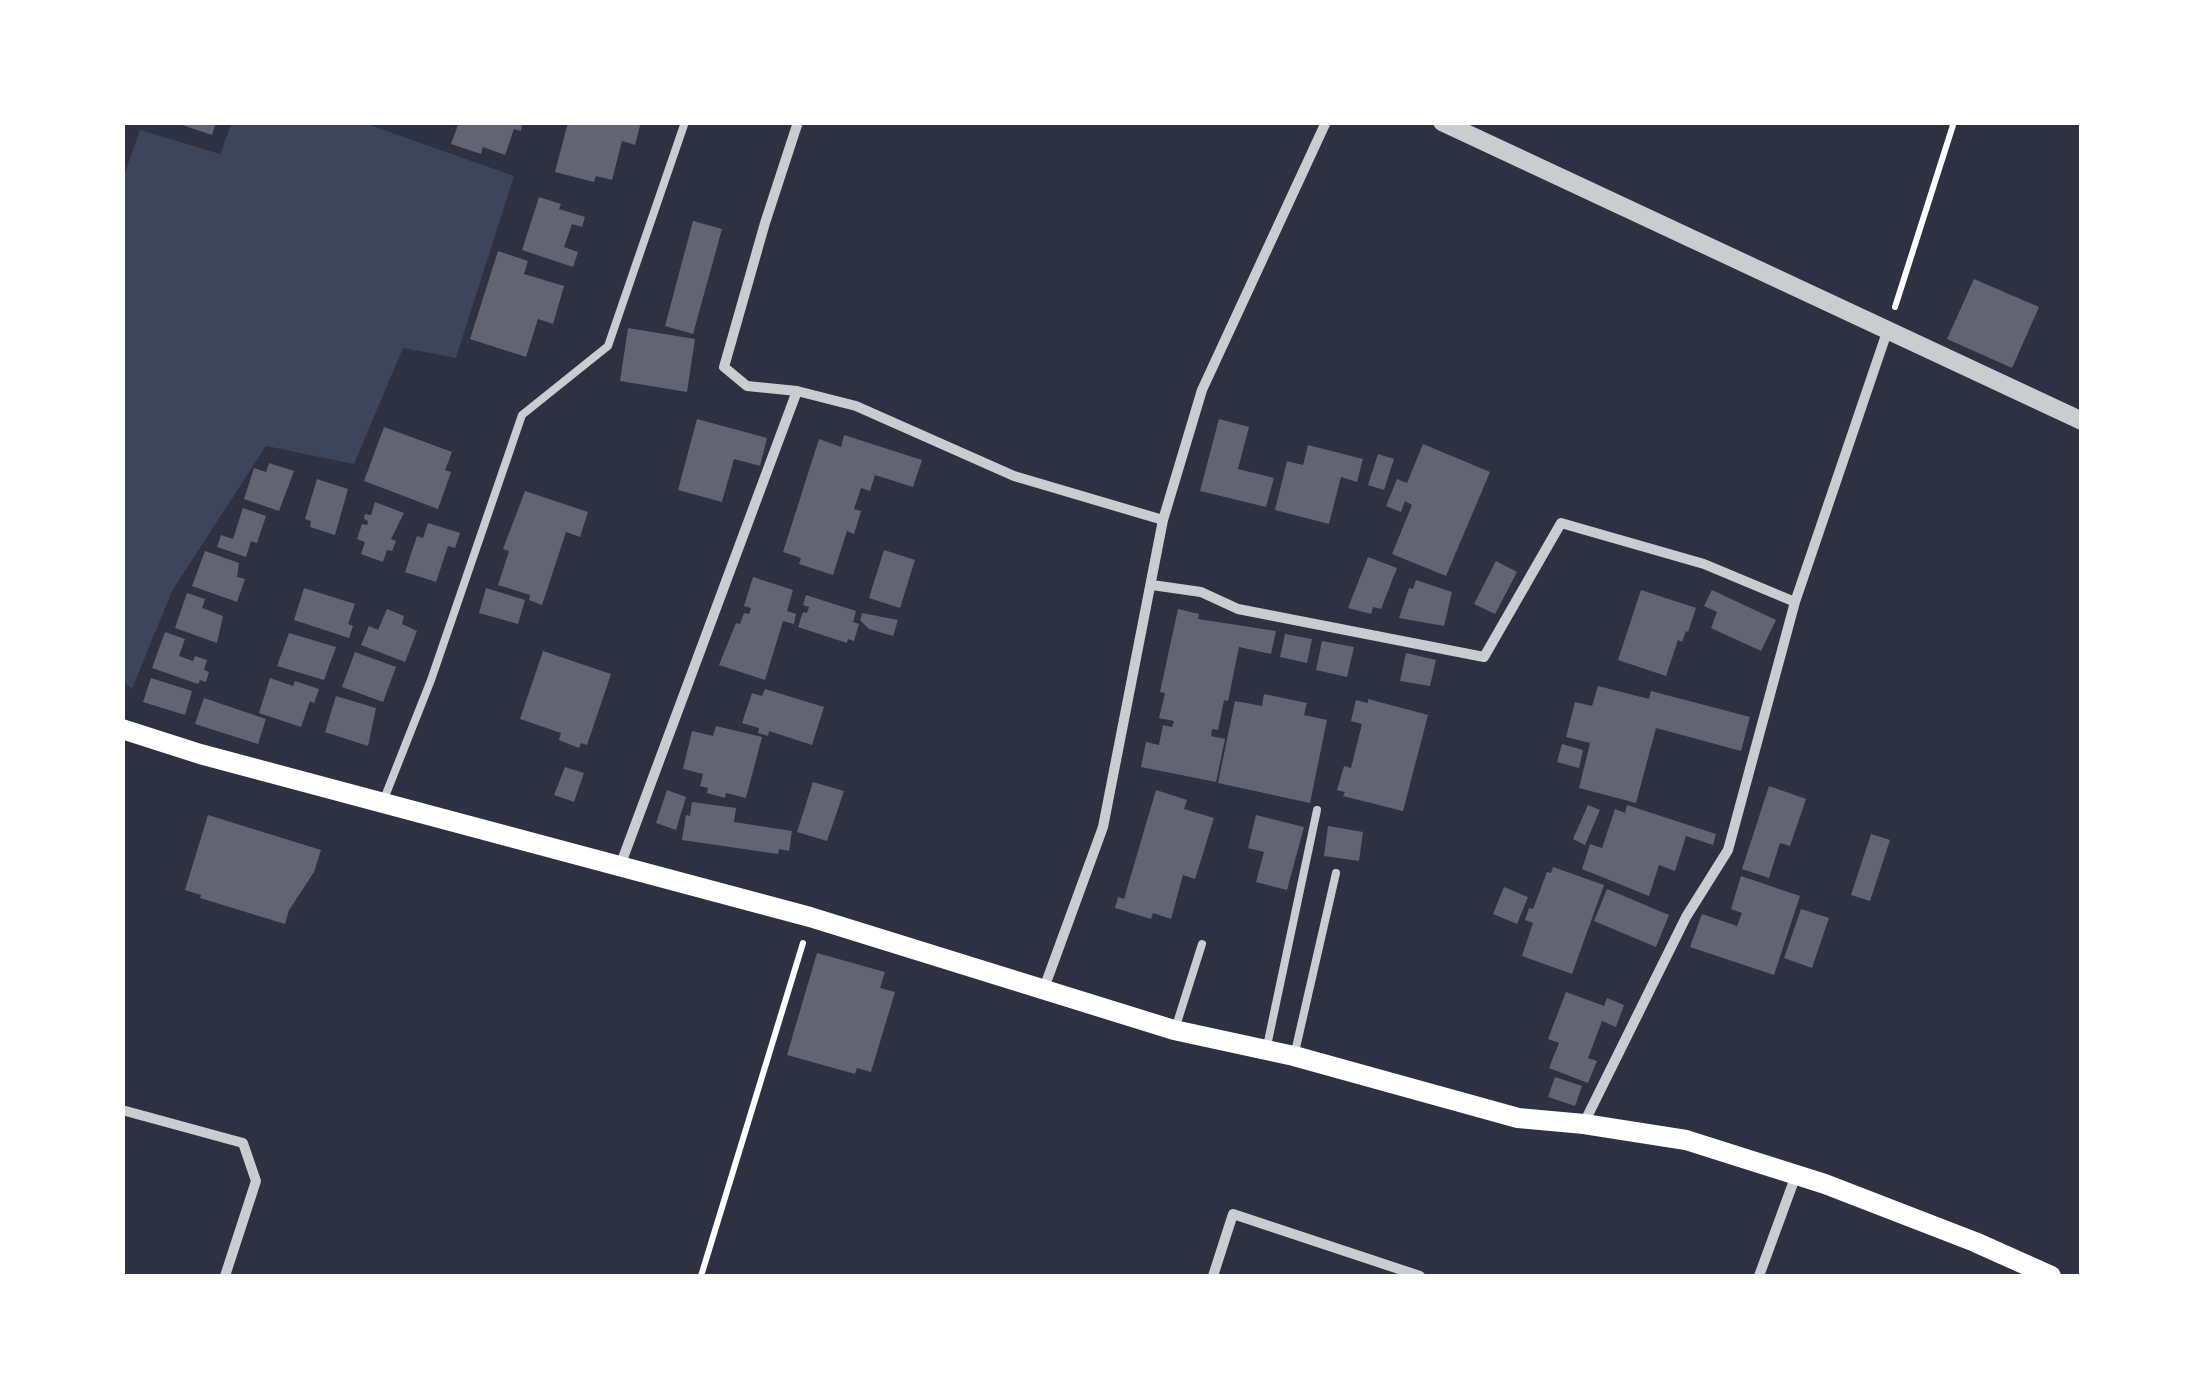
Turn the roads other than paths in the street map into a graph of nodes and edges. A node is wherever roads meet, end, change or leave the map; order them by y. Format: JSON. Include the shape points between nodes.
{"nodes":[{"id":1,"x":685,"y":122,"type":"edge"},
{"id":2,"x":798,"y":122,"type":"edge"},
{"id":3,"x":1326,"y":122,"type":"edge"},
{"id":4,"x":1442,"y":122,"type":"edge"},
{"id":5,"x":1887,"y":332,"type":"junction"},
{"id":6,"x":797,"y":391,"type":"junction"},
{"id":7,"x":2082,"y":420,"type":"edge"},
{"id":8,"x":1164,"y":520,"type":"junction"},
{"id":9,"x":1152,"y":585,"type":"junction"},
{"id":10,"x":1796,"y":602,"type":"junction"},
{"id":11,"x":122,"y":729,"type":"edge"},
{"id":12,"x":383,"y":803,"type":"junction"},
{"id":13,"x":1317,"y":810,"type":"dead end"},
{"id":14,"x":620,"y":866,"type":"junction"},
{"id":15,"x":1336,"y":873,"type":"dead end"},
{"id":16,"x":1202,"y":944,"type":"dead end"},
{"id":17,"x":1042,"y":992,"type":"junction"},
{"id":18,"x":1174,"y":1030,"type":"junction"},
{"id":19,"x":1266,"y":1050,"type":"junction"},
{"id":20,"x":1294,"y":1056,"type":"junction"},
{"id":21,"x":122,"y":1110,"type":"edge"},
{"id":22,"x":1584,"y":1124,"type":"junction"},
{"id":23,"x":1796,"y":1175,"type":"junction"},
{"id":24,"x":225,"y":1276,"type":"edge"},
{"id":25,"x":1213,"y":1276,"type":"edge"},
{"id":26,"x":1420,"y":1276,"type":"edge"},
{"id":27,"x":1759,"y":1276,"type":"edge"},
{"id":28,"x":2051,"y":1276,"type":"edge"}],
"edges":[{"from":1,"to":12,"type":"lane","via":[[608,346],[522,415]]},
{"from":2,"to":6,"type":"street","via":[[724,367],[747,386]]},
{"from":3,"to":8,"type":"street","via":[[1202,390]]},
{"from":4,"to":5,"type":"street"},
{"from":5,"to":7,"type":"street"},
{"from":5,"to":10,"type":"street"},
{"from":6,"to":8,"type":"street","via":[[856,406],[1014,476]]},
{"from":6,"to":14,"type":"street"},
{"from":8,"to":9,"type":"street"},
{"from":9,"to":10,"type":"street","via":[[1201,592],[1238,609],[1484,657],[1561,523],[1704,564]]},
{"from":9,"to":17,"type":"street","via":[[1103,827]]},
{"from":10,"to":22,"type":"street","via":[[1728,850],[1686,917]]},
{"from":11,"to":12,"type":"main road"},
{"from":12,"to":14,"type":"main road"},
{"from":13,"to":19,"type":"lane"},
{"from":14,"to":17,"type":"main road"},
{"from":15,"to":20,"type":"lane"},
{"from":16,"to":18,"type":"lane"},
{"from":17,"to":18,"type":"main road"},
{"from":18,"to":19,"type":"main road"},
{"from":19,"to":20,"type":"main road"},
{"from":20,"to":22,"type":"main road","via":[[1518,1118]]},
{"from":21,"to":24,"type":"street","via":[[243,1143],[256,1180]]},
{"from":22,"to":23,"type":"main road","via":[[1686,1140]]},
{"from":23,"to":27,"type":"street"},
{"from":23,"to":28,"type":"main road"},
{"from":25,"to":26,"type":"street","via":[[1233,1214]]}]}
